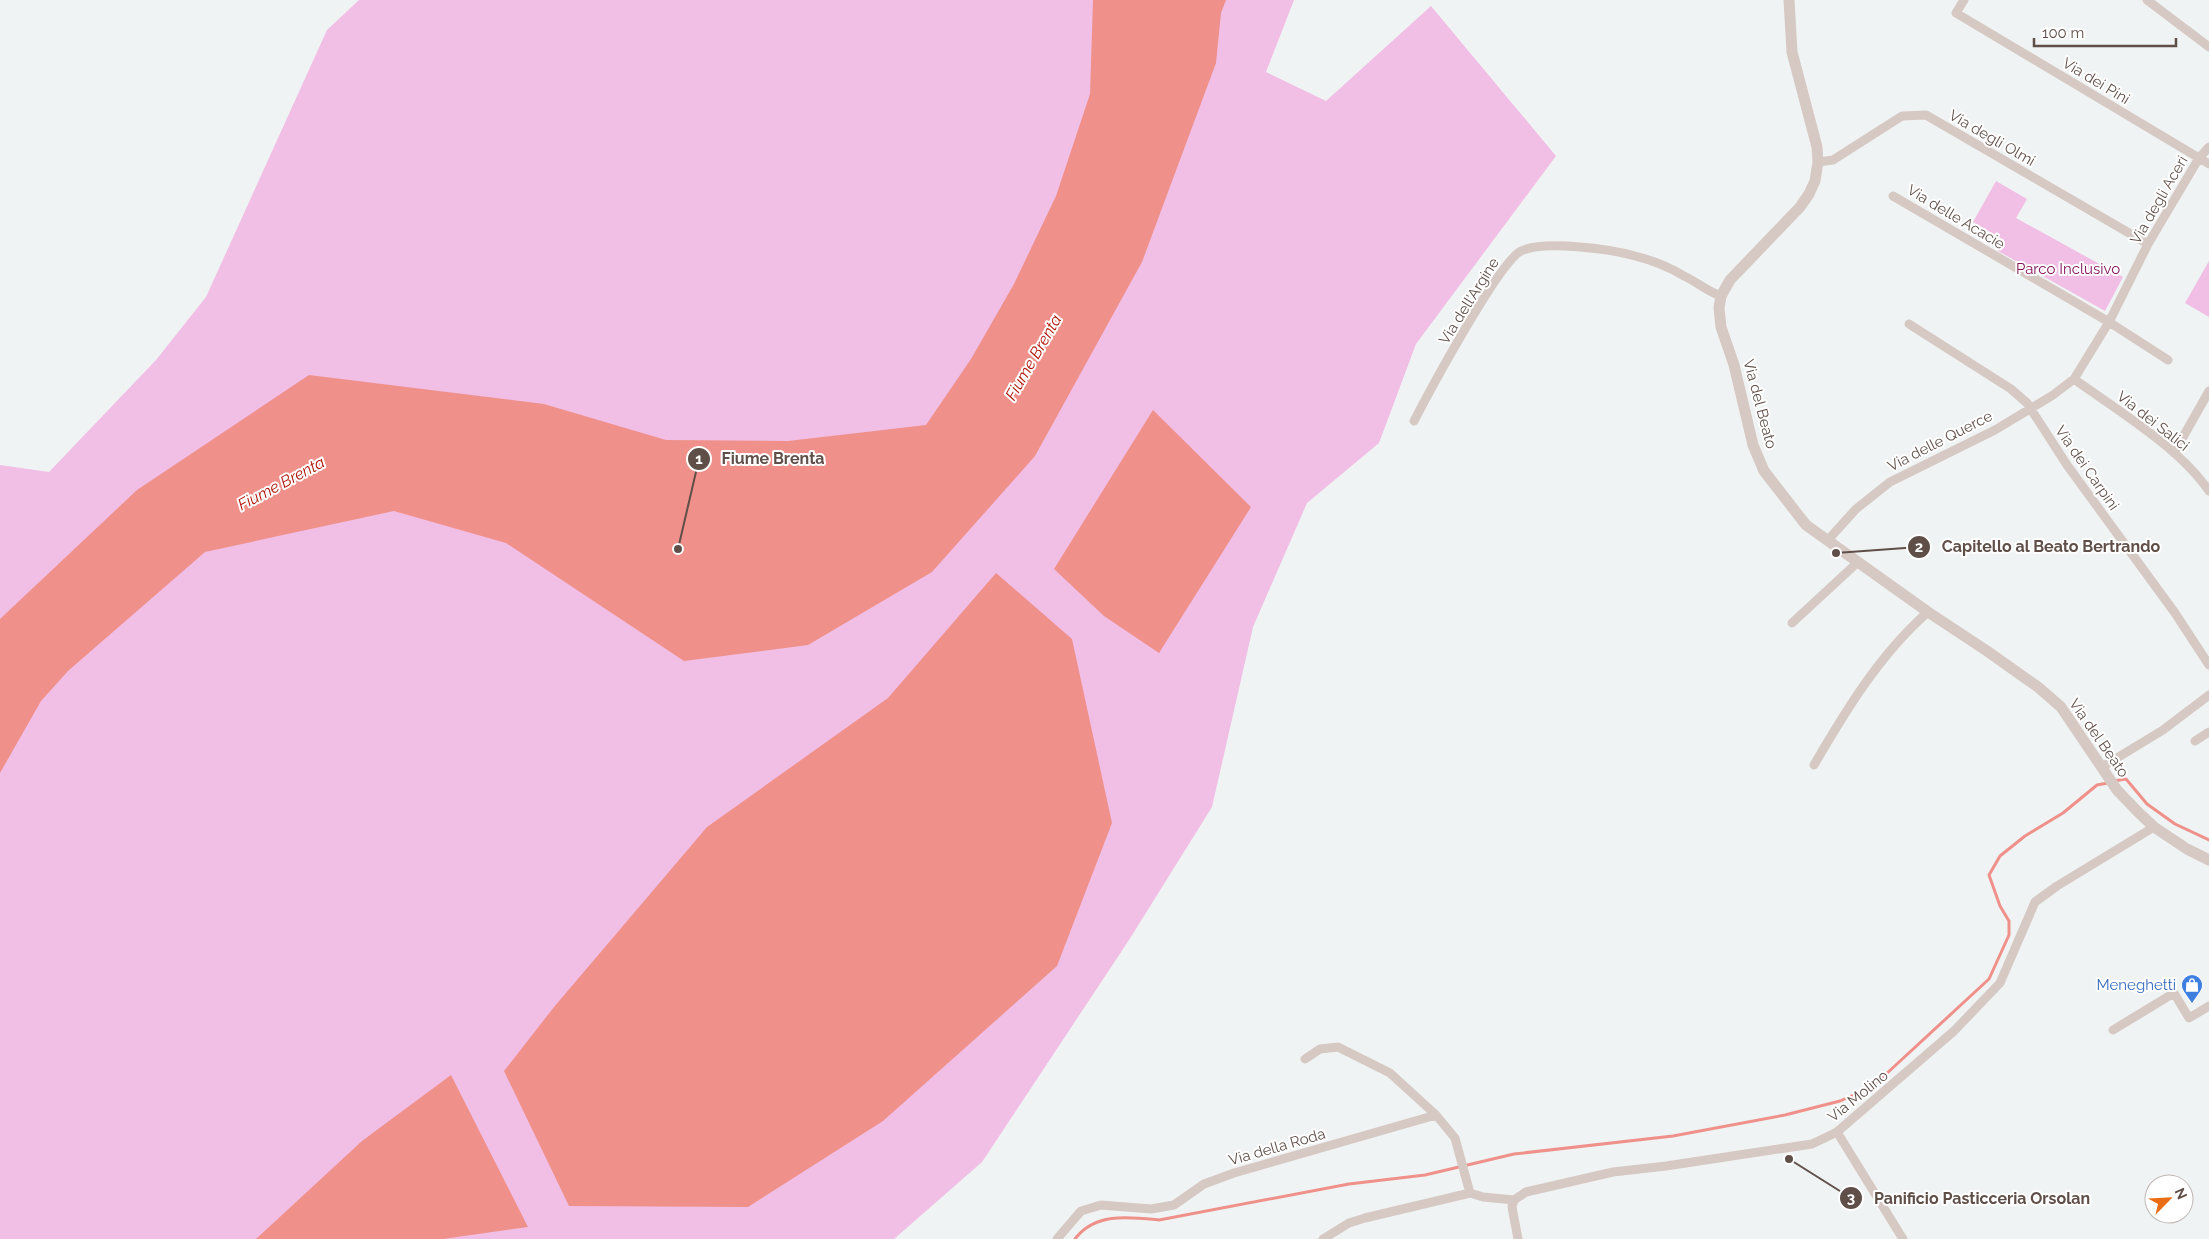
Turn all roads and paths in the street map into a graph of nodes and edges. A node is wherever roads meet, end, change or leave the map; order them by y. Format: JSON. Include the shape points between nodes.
{"nodes":[{"id":1,"x":1789,"y":0,"type":"edge"},
{"id":2,"x":1964,"y":0,"type":"edge"},
{"id":3,"x":2147,"y":0,"type":"edge"},
{"id":4,"x":2209,"y":47,"type":"edge"},
{"id":5,"x":2209,"y":147,"type":"edge"},
{"id":6,"x":2199,"y":158,"type":"junction"},
{"id":7,"x":1818,"y":162,"type":"junction"},
{"id":8,"x":2209,"y":164,"type":"edge"},
{"id":9,"x":1893,"y":196,"type":"dead end"},
{"id":10,"x":2148,"y":244,"type":"junction"},
{"id":11,"x":1721,"y":296,"type":"junction"},
{"id":12,"x":2108,"y":322,"type":"junction"},
{"id":13,"x":1909,"y":324,"type":"dead end"},
{"id":14,"x":2168,"y":360,"type":"dead end"},
{"id":15,"x":2074,"y":378,"type":"junction"},
{"id":16,"x":2209,"y":391,"type":"edge"},
{"id":17,"x":2030,"y":408,"type":"junction"},
{"id":18,"x":1414,"y":421,"type":"dead end"},
{"id":19,"x":2174,"y":453,"type":"junction"},
{"id":20,"x":2209,"y":491,"type":"edge"},
{"id":21,"x":1828,"y":540,"type":"junction"},
{"id":22,"x":1858,"y":562,"type":"junction"},
{"id":23,"x":1928,"y":612,"type":"junction"},
{"id":24,"x":1792,"y":623,"type":"dead end"},
{"id":25,"x":2209,"y":665,"type":"edge"},
{"id":26,"x":2209,"y":695,"type":"edge"},
{"id":27,"x":2209,"y":732,"type":"edge"},
{"id":28,"x":2195,"y":741,"type":"dead end"},
{"id":29,"x":1814,"y":765,"type":"dead end"},
{"id":30,"x":2105,"y":772,"type":"junction"},
{"id":31,"x":2154,"y":827,"type":"junction"},
{"id":32,"x":2209,"y":860,"type":"edge"},
{"id":33,"x":2209,"y":1006,"type":"edge"},
{"id":34,"x":2114,"y":1030,"type":"dead end"},
{"id":35,"x":1305,"y":1059,"type":"dead end"},
{"id":36,"x":1436,"y":1115,"type":"junction"},
{"id":37,"x":1837,"y":1132,"type":"junction"},
{"id":38,"x":1470,"y":1193,"type":"junction"},
{"id":39,"x":1514,"y":1200,"type":"junction"},
{"id":40,"x":1057,"y":1239,"type":"edge"},
{"id":41,"x":1323,"y":1239,"type":"edge"},
{"id":42,"x":1518,"y":1239,"type":"edge"},
{"id":43,"x":1903,"y":1239,"type":"edge"}],
"edges":[{"from":1,"to":7,"type":"street","via":[[1792,52]]},
{"from":2,"to":6,"type":"street","name":"Via dei Pini","via":[[1956,13]]},
{"from":3,"to":4,"type":"street"},
{"from":5,"to":6,"type":"street","name":"Via degli Aceri"},
{"from":6,"to":8,"type":"street","name":"Via dei Pini"},
{"from":6,"to":10,"type":"street","name":"Via degli Aceri"},
{"from":7,"to":10,"type":"street","name":"Via degli Olmi","via":[[1833,160],[1902,116],[1926,116]]},
{"from":7,"to":11,"type":"street","via":[[1809,194],[1800,207],[1730,280]]},
{"from":9,"to":12,"type":"street","name":"Via delle Acacie"},
{"from":10,"to":12,"type":"street","name":"Via degli Aceri"},
{"from":11,"to":18,"type":"street","name":"Via dell'Argine","via":[[1708,292],[1685,276],[1634,256],[1557,246],[1521,251],[1497,278]]},
{"from":11,"to":21,"type":"street","name":"Via del Beato","via":[[1721,327],[1734,365],[1753,445],[1764,471],[1806,525]]},
{"from":12,"to":14,"type":"street"},
{"from":12,"to":15,"type":"street","name":"Via degli Aceri"},
{"from":13,"to":17,"type":"street","name":"Via dei Carpini","via":[[2011,389]]},
{"from":15,"to":17,"type":"street","name":"Via delle Querce"},
{"from":15,"to":19,"type":"street","name":"Via dei Salici"},
{"from":16,"to":19,"type":"street"},
{"from":17,"to":21,"type":"street","name":"Via delle Querce","via":[[1995,430],[1890,482],[1856,509]]},
{"from":17,"to":25,"type":"street","name":"Via dei Carpini"},
{"from":19,"to":20,"type":"street","name":"Via dei Salici"},
{"from":21,"to":22,"type":"street","name":"Via del Beato"},
{"from":22,"to":23,"type":"street","name":"Via del Beato"},
{"from":22,"to":24,"type":"street"},
{"from":23,"to":29,"type":"street","via":[[1903,633],[1860,691]]},
{"from":23,"to":30,"type":"street","name":"Via del Beato","via":[[2038,687],[2061,707]]},
{"from":26,"to":30,"type":"street"},
{"from":27,"to":28,"type":"street"},
{"from":30,"to":31,"type":"street","name":"Via del Beato","via":[[2117,790]]},
{"from":31,"to":32,"type":"street","name":"Via del Beato"},
{"from":31,"to":37,"type":"street","name":"Via Molino","via":[[2035,902],[2000,983],[1954,1031]]},
{"from":33,"to":34,"type":"street","via":[[2189,1018],[2174,993]]},
{"from":35,"to":36,"type":"street","via":[[1320,1049],[1338,1047],[1390,1073]]},
{"from":36,"to":38,"type":"street","via":[[1455,1138]]},
{"from":36,"to":40,"type":"street","name":"Via della Roda","via":[[1234,1173],[1204,1184],[1174,1205],[1151,1209],[1101,1205],[1082,1211]]},
{"from":37,"to":39,"type":"street","name":"Via Molino","via":[[1812,1144],[1578,1179],[1526,1192]]},
{"from":37,"to":43,"type":"street"},
{"from":38,"to":39,"type":"street"},
{"from":38,"to":41,"type":"street","via":[[1349,1223]]},
{"from":39,"to":42,"type":"street","via":[[1512,1207]]}]}
